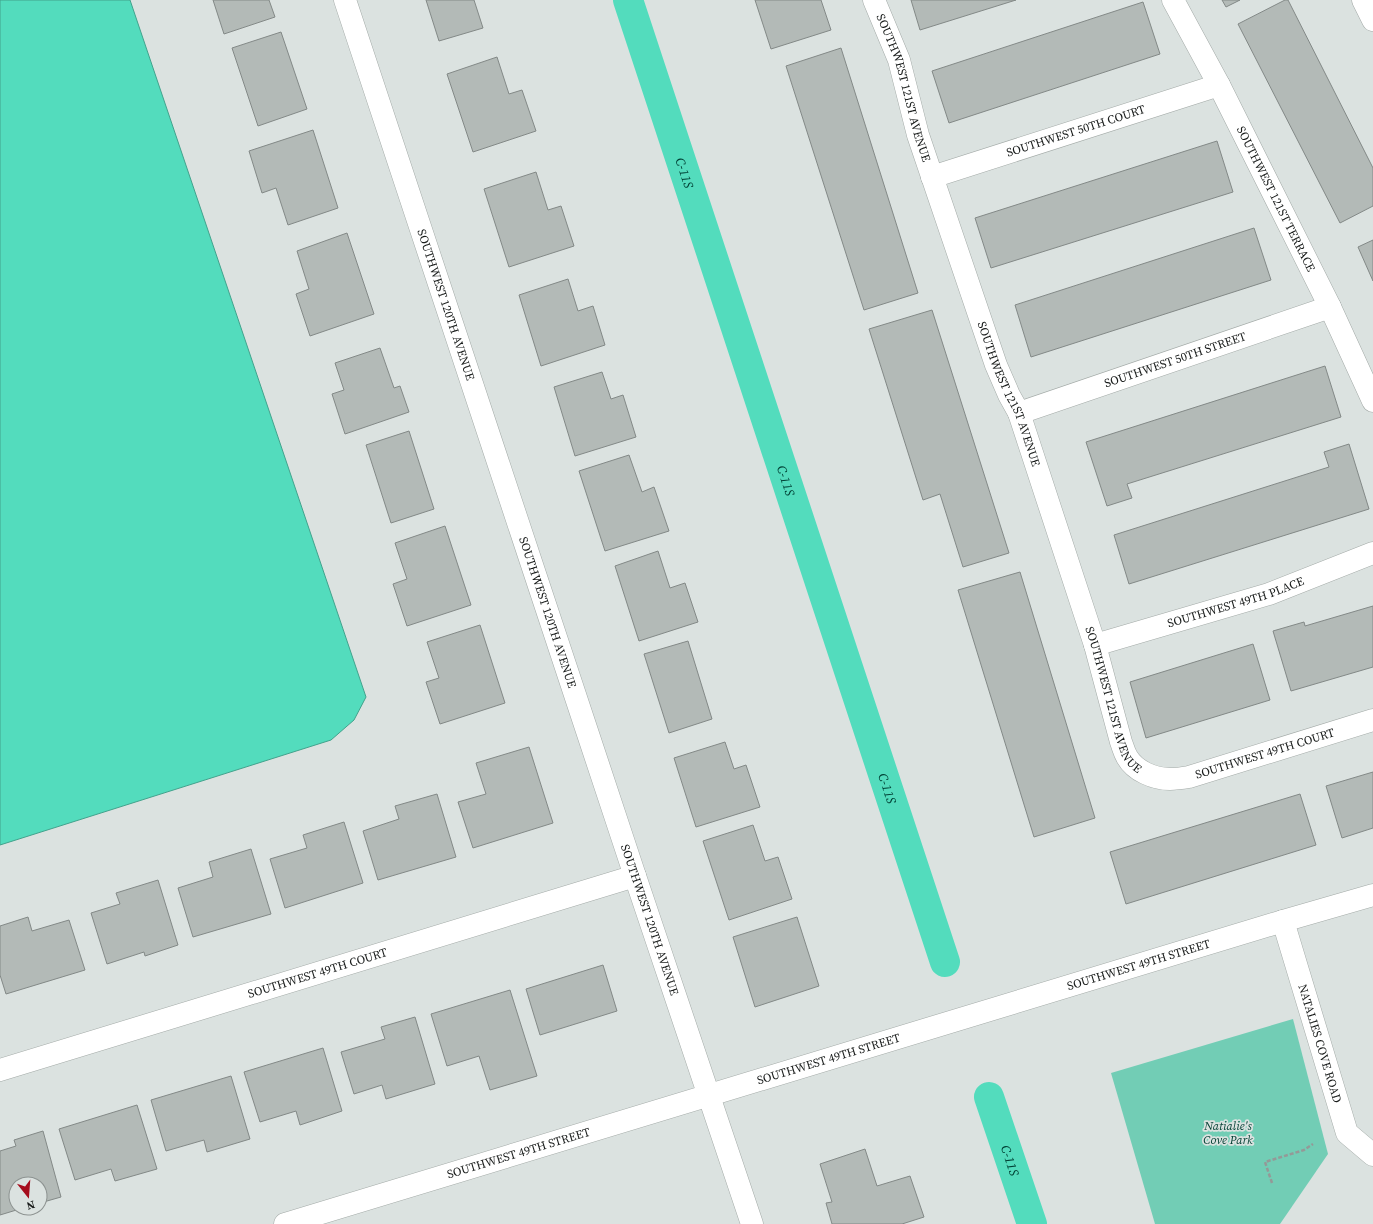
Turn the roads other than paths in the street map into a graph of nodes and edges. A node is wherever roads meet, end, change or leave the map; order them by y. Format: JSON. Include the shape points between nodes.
{"nodes":[{"id":1,"x":345,"y":0,"type":"edge"},
{"id":2,"x":874,"y":0,"type":"edge"},
{"id":3,"x":1173,"y":0,"type":"edge"},
{"id":4,"x":1363,"y":0,"type":"edge"},
{"id":5,"x":1373,"y":20,"type":"edge"},
{"id":6,"x":1219,"y":85,"type":"junction"},
{"id":7,"x":932,"y":177,"type":"junction"},
{"id":8,"x":1330,"y":307,"type":"junction"},
{"id":9,"x":1373,"y":401,"type":"edge"},
{"id":10,"x":1019,"y":413,"type":"junction"},
{"id":11,"x":1373,"y":553,"type":"edge"},
{"id":12,"x":1095,"y":645,"type":"junction"},
{"id":13,"x":1373,"y":720,"type":"edge"},
{"id":14,"x":1155,"y":777,"type":"joint"},
{"id":15,"x":635,"y":876,"type":"junction"},
{"id":16,"x":1373,"y":895,"type":"edge"},
{"id":17,"x":1283,"y":921,"type":"junction"},
{"id":18,"x":0,"y":1070,"type":"edge"},
{"id":19,"x":708,"y":1095,"type":"junction"},
{"id":20,"x":1373,"y":1155,"type":"edge"},
{"id":21,"x":285,"y":1224,"type":"edge"},
{"id":22,"x":752,"y":1224,"type":"edge"}],
"edges":[{"from":1,"to":15,"type":"street","name":"SOUTHWEST 120TH AVENUE"},
{"from":2,"to":7,"type":"street","name":"SOUTHWEST 121ST AVENUE","via":[[899,60],[918,135]]},
{"from":3,"to":6,"type":"street","name":"SOUTHWEST 121ST TERRACE"},
{"from":4,"to":5,"type":"street"},
{"from":6,"to":7,"type":"street","name":"SOUTHWEST 50TH COURT"},
{"from":6,"to":8,"type":"street","name":"SOUTHWEST 121ST TERRACE"},
{"from":7,"to":10,"type":"street","name":"SOUTHWEST 121ST AVENUE","via":[[996,365]]},
{"from":8,"to":9,"type":"street","name":"SOUTHWEST 121ST TERRACE"},
{"from":8,"to":10,"type":"street","name":"SOUTHWEST 50TH STREET"},
{"from":10,"to":12,"type":"street","name":"SOUTHWEST 121ST AVENUE"},
{"from":11,"to":12,"type":"street","name":"SOUTHWEST 49TH PLACE","via":[[1269,594]]},
{"from":12,"to":14,"type":"street","name":"SOUTHWEST 121ST AVENUE","via":[[1127,756],[1132,764],[1144,773]]},
{"from":13,"to":14,"type":"street","name":"SOUTHWEST 49TH COURT","via":[[1189,777]]},
{"from":15,"to":18,"type":"street","name":"SOUTHWEST 49TH COURT"},
{"from":15,"to":19,"type":"street","name":"SOUTHWEST 120TH AVENUE"},
{"from":16,"to":17,"type":"street","name":"SOUTHWEST 49TH STREET"},
{"from":17,"to":19,"type":"street","name":"SOUTHWEST 49TH STREET"},
{"from":17,"to":20,"type":"street","name":"NATALIES COVE ROAD","via":[[1347,1133]]},
{"from":19,"to":21,"type":"street","name":"SOUTHWEST 49TH STREET"},
{"from":19,"to":22,"type":"street","name":"SOUTHWEST 120TH AVENUE"}]}
